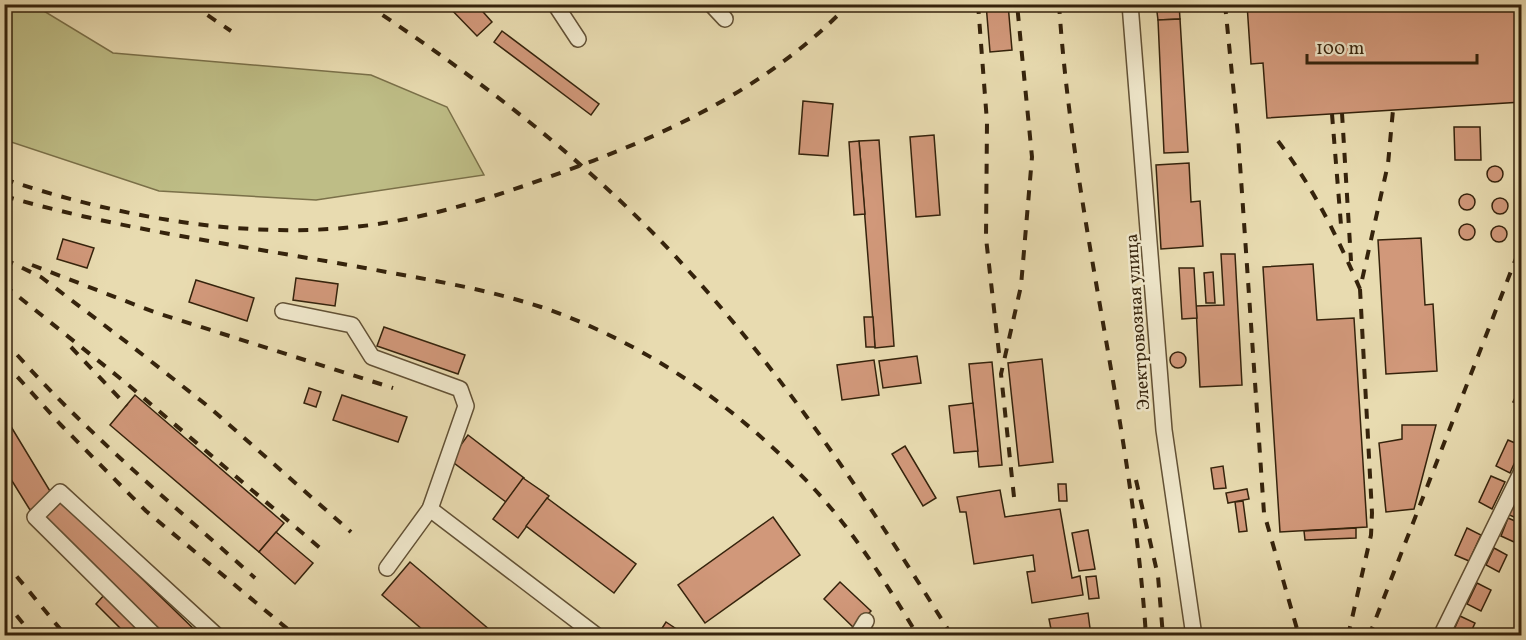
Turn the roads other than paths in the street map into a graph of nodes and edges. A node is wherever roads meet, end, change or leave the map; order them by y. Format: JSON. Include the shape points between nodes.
{"nodes":[{"id":1,"x":555,"y":4,"type":"edge"},
{"id":2,"x":711,"y":4,"type":"edge"},
{"id":3,"x":1130,"y":4,"type":"edge"},
{"id":4,"x":725,"y":19,"type":"dead end"},
{"id":5,"x":578,"y":39,"type":"dead end"},
{"id":6,"x":283,"y":311,"type":"dead end"},
{"id":7,"x":1521,"y":471,"type":"edge"},
{"id":8,"x":430,"y":509,"type":"junction"},
{"id":9,"x":387,"y":568,"type":"dead end"},
{"id":10,"x":866,"y":621,"type":"dead end"},
{"id":11,"x":155,"y":636,"type":"edge"},
{"id":12,"x":217,"y":636,"type":"edge"},
{"id":13,"x":597,"y":636,"type":"edge"},
{"id":14,"x":857,"y":636,"type":"edge"},
{"id":15,"x":1194,"y":636,"type":"edge"},
{"id":16,"x":1441,"y":636,"type":"edge"}],
"edges":[{"from":1,"to":5,"type":"street"},
{"from":2,"to":4,"type":"street"},
{"from":3,"to":15,"type":"street","name":"Электровозная улица","via":[[1164,430]]},
{"from":6,"to":8,"type":"street","via":[[352,326],[372,357],[460,389],[466,406]]},
{"from":7,"to":16,"type":"street"},
{"from":8,"to":9,"type":"street"},
{"from":8,"to":13,"type":"street"},
{"from":10,"to":14,"type":"street"},
{"from":11,"to":12,"type":"street","via":[[35,517],[60,492]]}]}
